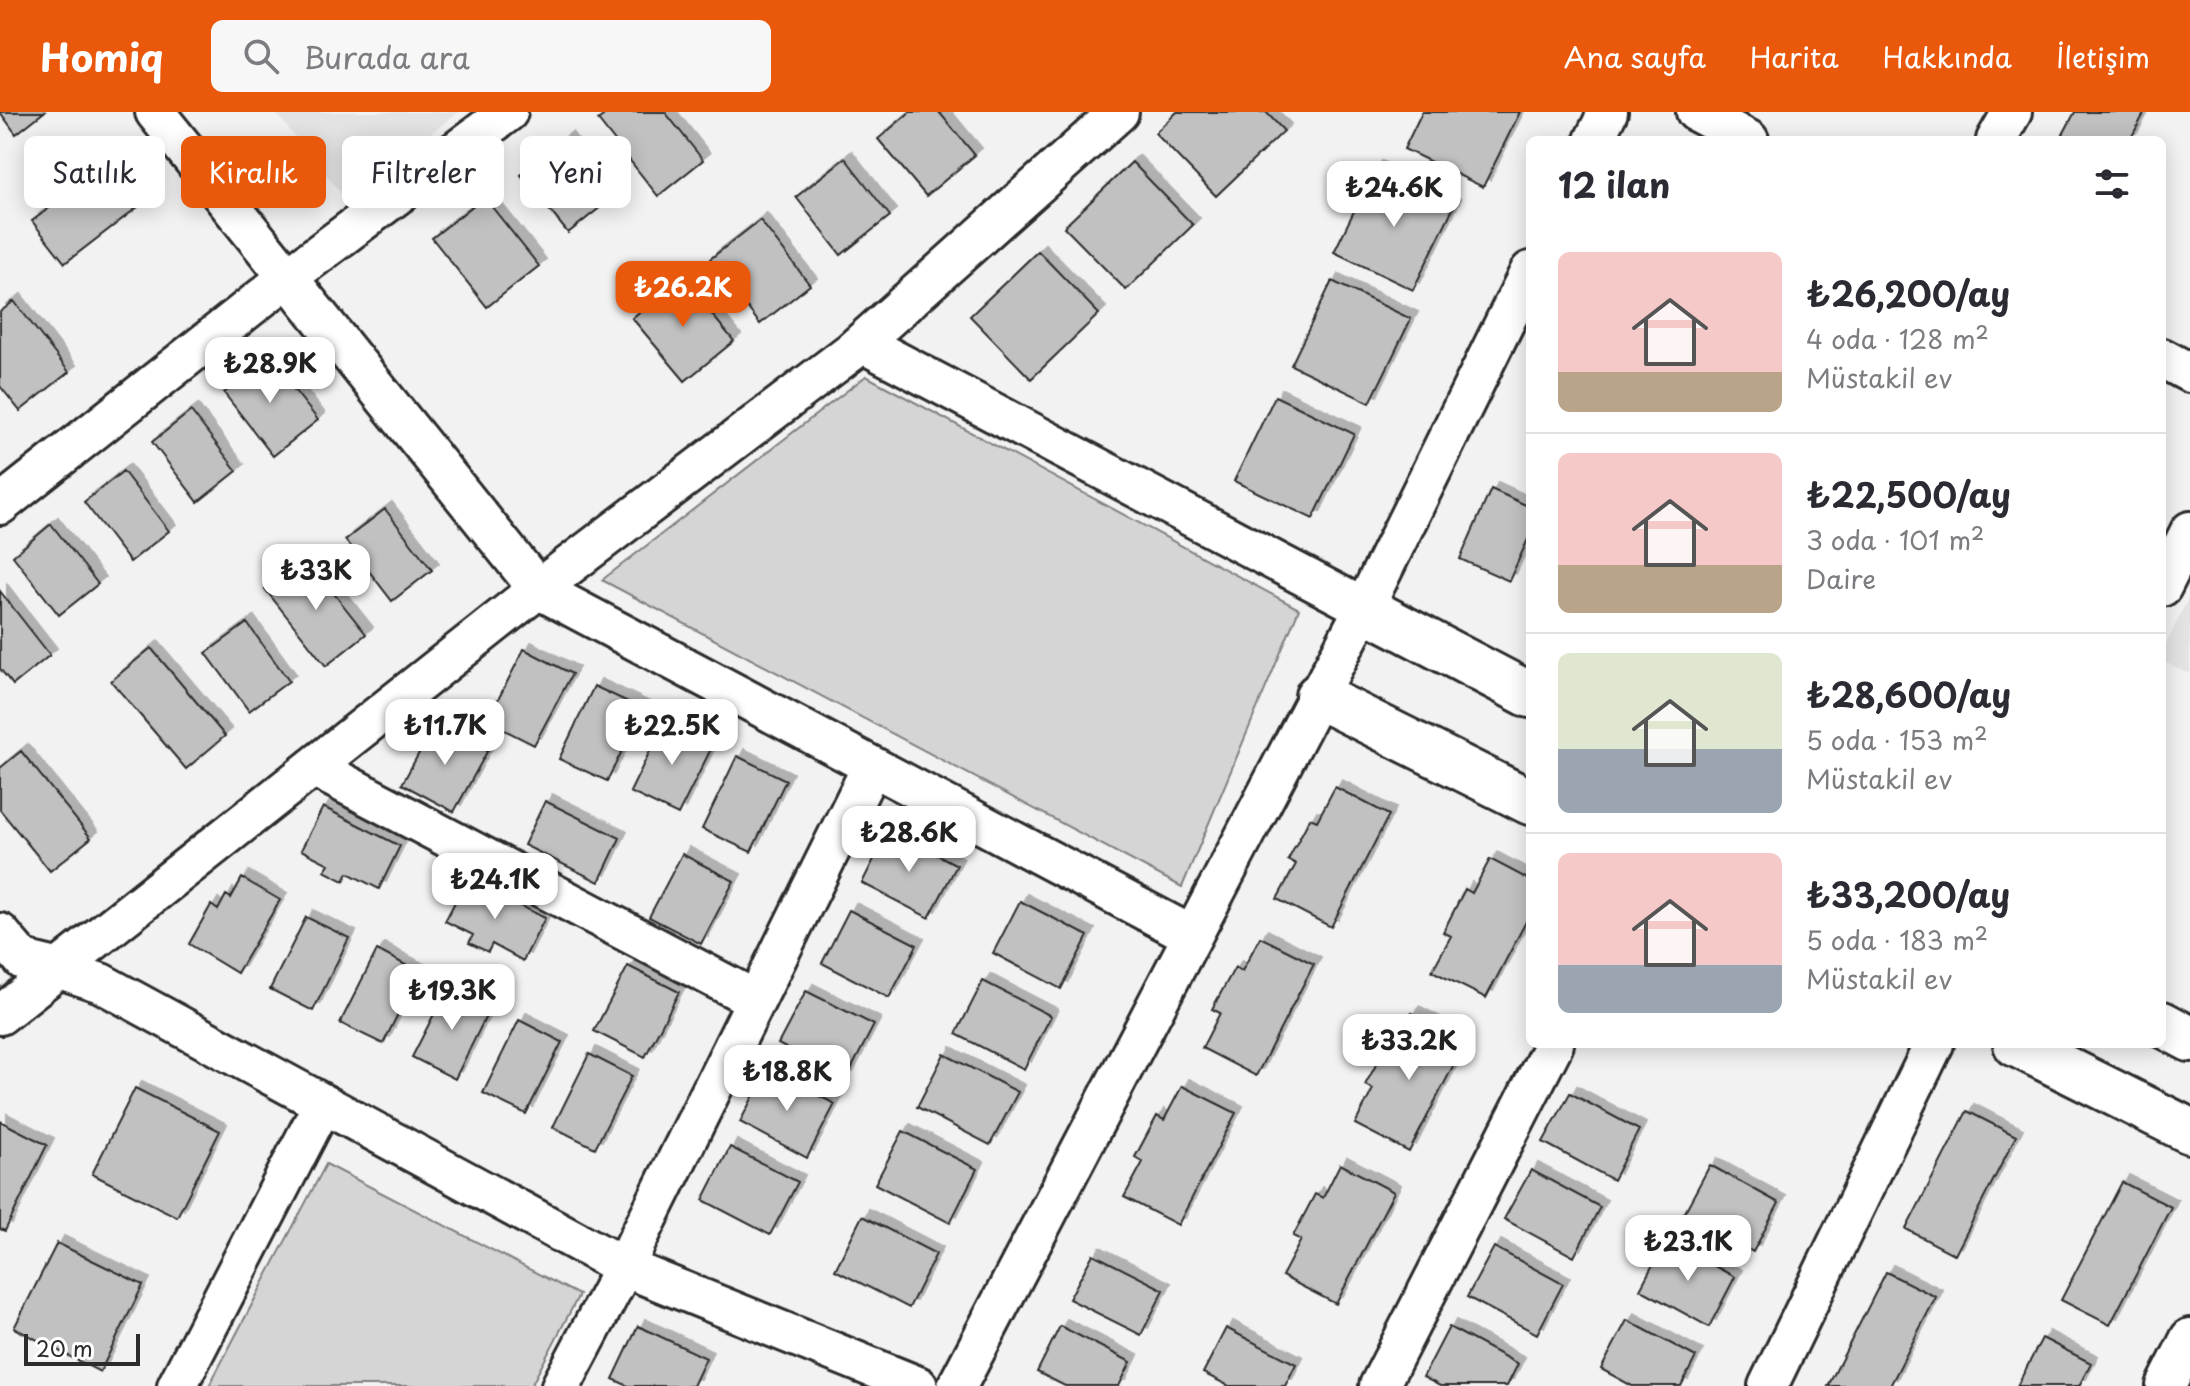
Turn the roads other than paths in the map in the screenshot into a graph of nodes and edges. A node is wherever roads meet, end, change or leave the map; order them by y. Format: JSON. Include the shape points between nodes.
{"nodes":[{"id":1,"x":155,"y":112,"type":"edge"},
{"id":2,"x":508,"y":112,"type":"edge"},
{"id":3,"x":1119,"y":112,"type":"edge"},
{"id":4,"x":1608,"y":112,"type":"edge"},
{"id":5,"x":1696,"y":112,"type":"edge"},
{"id":6,"x":2012,"y":112,"type":"edge"},
{"id":7,"x":1596,"y":136,"type":"edge"},
{"id":8,"x":1741,"y":136,"type":"edge"},
{"id":9,"x":1998,"y":136,"type":"edge"},
{"id":10,"x":288,"y":277,"type":"junction"},
{"id":11,"x":1526,"y":279,"type":"edge"},
{"id":12,"x":862,"y":343,"type":"junction"},
{"id":13,"x":2166,"y":360,"type":"edge"},
{"id":14,"x":2190,"y":373,"type":"edge"},
{"id":15,"x":0,"y":505,"type":"edge"},
{"id":16,"x":2190,"y":531,"type":"edge"},
{"id":17,"x":2166,"y":579,"type":"edge"},
{"id":18,"x":538,"y":589,"type":"junction"},
{"id":19,"x":1364,"y":608,"type":"junction"},
{"id":20,"x":1526,"y":693,"type":"edge"},
{"id":21,"x":1318,"y":696,"type":"junction"},
{"id":22,"x":872,"y":766,"type":"junction"},
{"id":23,"x":313,"y":767,"type":"junction"},
{"id":24,"x":1526,"y":800,"type":"edge"},
{"id":25,"x":0,"y":933,"type":"edge"},
{"id":26,"x":1191,"y":935,"type":"junction"},
{"id":27,"x":60,"y":969,"type":"junction"},
{"id":28,"x":756,"y":1000,"type":"junction"},
{"id":29,"x":0,"y":1015,"type":"edge"},
{"id":30,"x":2166,"y":1026,"type":"edge"},
{"id":31,"x":2190,"y":1039,"type":"edge"},
{"id":32,"x":1552,"y":1048,"type":"edge"},
{"id":33,"x":1932,"y":1048,"type":"edge"},
{"id":34,"x":2024,"y":1048,"type":"edge"},
{"id":35,"x":323,"y":1104,"type":"junction"},
{"id":36,"x":2190,"y":1131,"type":"edge"},
{"id":37,"x":624,"y":1267,"type":"junction"},
{"id":38,"x":2190,"y":1338,"type":"edge"},
{"id":39,"x":177,"y":1386,"type":"edge"},
{"id":40,"x":561,"y":1386,"type":"edge"},
{"id":41,"x":918,"y":1386,"type":"edge"},
{"id":42,"x":957,"y":1386,"type":"edge"},
{"id":43,"x":1379,"y":1386,"type":"edge"},
{"id":44,"x":1768,"y":1386,"type":"edge"},
{"id":45,"x":2166,"y":1386,"type":"edge"}],
"edges":[{"from":1,"to":10,"type":"street"},
{"from":2,"to":10,"type":"street"},
{"from":3,"to":12,"type":"street"},
{"from":4,"to":7,"type":"street"},
{"from":5,"to":8,"type":"street"},
{"from":6,"to":9,"type":"street"},
{"from":10,"to":15,"type":"street"},
{"from":10,"to":18,"type":"street"},
{"from":11,"to":19,"type":"street"},
{"from":12,"to":18,"type":"street"},
{"from":12,"to":19,"type":"street"},
{"from":13,"to":14,"type":"street"},
{"from":16,"to":17,"type":"street"},
{"from":18,"to":22,"type":"street"},
{"from":18,"to":23,"type":"street"},
{"from":19,"to":20,"type":"street"},
{"from":19,"to":21,"type":"street"},
{"from":21,"to":24,"type":"street"},
{"from":21,"to":26,"type":"street"},
{"from":22,"to":26,"type":"street"},
{"from":22,"to":28,"type":"street"},
{"from":23,"to":27,"type":"street"},
{"from":23,"to":28,"type":"street"},
{"from":25,"to":27,"type":"street","via":[[23,960]]},
{"from":26,"to":42,"type":"street"},
{"from":27,"to":29,"type":"street"},
{"from":27,"to":35,"type":"street","via":[[101,983]]},
{"from":28,"to":37,"type":"street"},
{"from":30,"to":31,"type":"street"},
{"from":32,"to":43,"type":"street"},
{"from":33,"to":44,"type":"street"},
{"from":34,"to":36,"type":"street"},
{"from":35,"to":37,"type":"street"},
{"from":35,"to":39,"type":"street"},
{"from":37,"to":40,"type":"street"},
{"from":37,"to":41,"type":"street"},
{"from":38,"to":45,"type":"street"}]}
